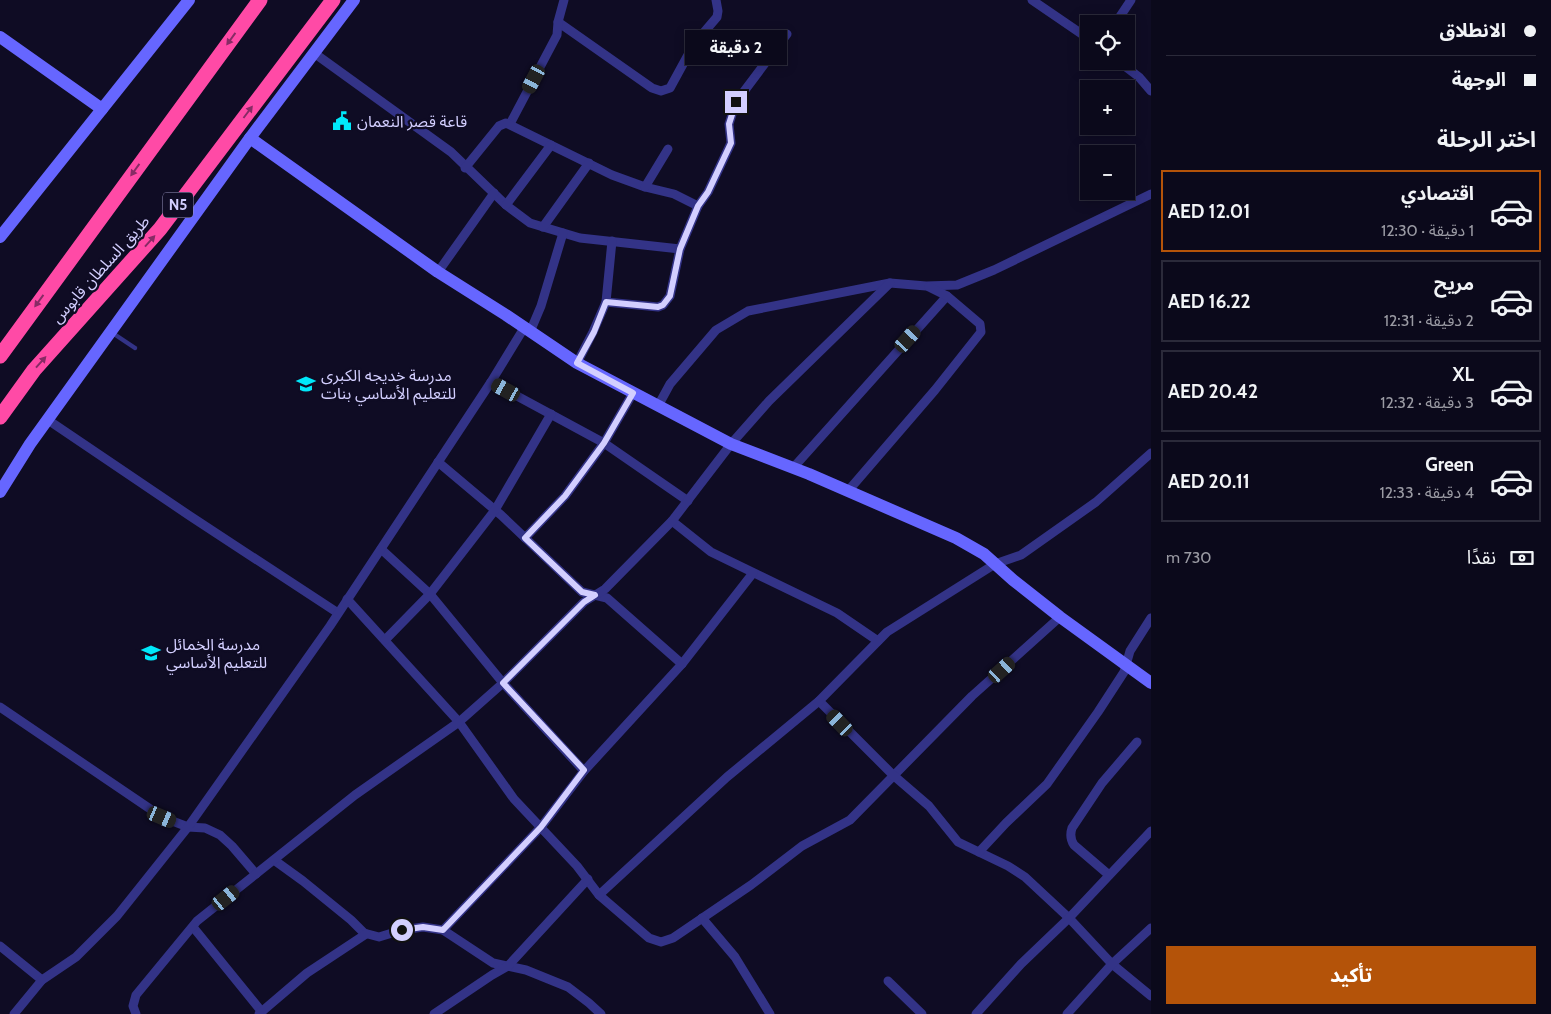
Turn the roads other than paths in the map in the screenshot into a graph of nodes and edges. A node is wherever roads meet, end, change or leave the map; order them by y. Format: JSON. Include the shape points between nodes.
{"nodes":[{"id":1,"x":189,"y":0,"type":"edge"},
{"id":2,"x":260,"y":0,"type":"edge"},
{"id":3,"x":333,"y":0,"type":"edge"},
{"id":4,"x":354,"y":0,"type":"edge"},
{"id":5,"x":564,"y":0,"type":"edge"},
{"id":6,"x":716,"y":0,"type":"edge"},
{"id":7,"x":1032,"y":0,"type":"edge"},
{"id":8,"x":1130,"y":0,"type":"edge"},
{"id":9,"x":1121,"y":15,"type":"edge"},
{"id":10,"x":558,"y":22,"type":"junction"},
{"id":11,"x":1080,"y":33,"type":"edge"},
{"id":12,"x":787,"y":34,"type":"dead end"},
{"id":13,"x":0,"y":37,"type":"edge"},
{"id":14,"x":314,"y":53,"type":"junction"},
{"id":15,"x":1130,"y":70,"type":"edge"},
{"id":16,"x":1151,"y":91,"type":"edge"},
{"id":17,"x":102,"y":109,"type":"junction"},
{"id":18,"x":510,"y":124,"type":"junction"},
{"id":19,"x":250,"y":138,"type":"junction"},
{"id":20,"x":551,"y":145,"type":"junction"},
{"id":21,"x":668,"y":149,"type":"dead end"},
{"id":22,"x":589,"y":163,"type":"junction"},
{"id":23,"x":465,"y":168,"type":"junction"},
{"id":24,"x":645,"y":187,"type":"junction"},
{"id":25,"x":494,"y":193,"type":"junction"},
{"id":26,"x":1151,"y":194,"type":"edge"},
{"id":27,"x":506,"y":205,"type":"junction"},
{"id":28,"x":698,"y":206,"type":"junction"},
{"id":29,"x":543,"y":227,"type":"junction"},
{"id":30,"x":563,"y":233,"type":"junction"},
{"id":31,"x":0,"y":237,"type":"edge"},
{"id":32,"x":612,"y":241,"type":"junction"},
{"id":33,"x":680,"y":249,"type":"junction"},
{"id":34,"x":438,"y":272,"type":"junction"},
{"id":35,"x":890,"y":283,"type":"junction"},
{"id":36,"x":926,"y":286,"type":"junction"},
{"id":37,"x":947,"y":296,"type":"junction"},
{"id":38,"x":606,"y":302,"type":"junction"},
{"id":39,"x":527,"y":330,"type":"junction"},
{"id":40,"x":111,"y":332,"type":"junction"},
{"id":41,"x":135,"y":348,"type":"dead end"},
{"id":42,"x":0,"y":356,"type":"edge"},
{"id":43,"x":577,"y":363,"type":"junction"},
{"id":44,"x":491,"y":382,"type":"junction"},
{"id":45,"x":633,"y":393,"type":"junction"},
{"id":46,"x":658,"y":406,"type":"junction"},
{"id":47,"x":551,"y":414,"type":"junction"},
{"id":48,"x":0,"y":417,"type":"edge"},
{"id":49,"x":48,"y":420,"type":"junction"},
{"id":50,"x":604,"y":443,"type":"junction"},
{"id":51,"x":732,"y":444,"type":"junction"},
{"id":52,"x":1151,"y":453,"type":"edge"},
{"id":53,"x":438,"y":462,"type":"junction"},
{"id":54,"x":793,"y":468,"type":"junction"},
{"id":55,"x":848,"y":491,"type":"junction"},
{"id":56,"x":0,"y":492,"type":"edge"},
{"id":57,"x":688,"y":501,"type":"junction"},
{"id":58,"x":495,"y":510,"type":"junction"},
{"id":59,"x":672,"y":521,"type":"junction"},
{"id":60,"x":525,"y":538,"type":"junction"},
{"id":61,"x":381,"y":549,"type":"junction"},
{"id":62,"x":995,"y":564,"type":"junction"},
{"id":63,"x":753,"y":573,"type":"junction"},
{"id":64,"x":430,"y":594,"type":"junction"},
{"id":65,"x":595,"y":595,"type":"junction"},
{"id":66,"x":347,"y":599,"type":"junction"},
{"id":67,"x":338,"y":613,"type":"junction"},
{"id":68,"x":1060,"y":617,"type":"junction"},
{"id":69,"x":1151,"y":618,"type":"edge"},
{"id":70,"x":385,"y":640,"type":"junction"},
{"id":71,"x":878,"y":641,"type":"junction"},
{"id":72,"x":682,"y":664,"type":"junction"},
{"id":73,"x":1127,"y":664,"type":"junction"},
{"id":74,"x":503,"y":683,"type":"junction"},
{"id":75,"x":1151,"y":683,"type":"edge"},
{"id":76,"x":819,"y":701,"type":"junction"},
{"id":77,"x":0,"y":707,"type":"edge"},
{"id":78,"x":459,"y":722,"type":"junction"},
{"id":79,"x":1137,"y":742,"type":"dead end"},
{"id":80,"x":584,"y":770,"type":"junction"},
{"id":81,"x":893,"y":775,"type":"junction"},
{"id":82,"x":188,"y":827,"type":"junction"},
{"id":83,"x":541,"y":827,"type":"junction"},
{"id":84,"x":1151,"y":831,"type":"edge"},
{"id":85,"x":979,"y":852,"type":"junction"},
{"id":86,"x":274,"y":860,"type":"junction"},
{"id":87,"x":256,"y":874,"type":"junction"},
{"id":88,"x":1109,"y":876,"type":"junction"},
{"id":89,"x":588,"y":879,"type":"junction"},
{"id":90,"x":599,"y":895,"type":"junction"},
{"id":91,"x":702,"y":918,"type":"junction"},
{"id":92,"x":1069,"y":918,"type":"junction"},
{"id":93,"x":192,"y":927,"type":"junction"},
{"id":94,"x":1151,"y":928,"type":"edge"},
{"id":95,"x":443,"y":930,"type":"junction"},
{"id":96,"x":366,"y":934,"type":"junction"},
{"id":97,"x":0,"y":946,"type":"edge"},
{"id":98,"x":1112,"y":964,"type":"junction"},
{"id":99,"x":508,"y":966,"type":"junction"},
{"id":100,"x":42,"y":980,"type":"junction"},
{"id":101,"x":888,"y":981,"type":"dead end"},
{"id":102,"x":1151,"y":996,"type":"edge"},
{"id":103,"x":260,"y":1013,"type":"edge"},
{"id":104,"x":14,"y":1014,"type":"edge"},
{"id":105,"x":136,"y":1014,"type":"edge"},
{"id":106,"x":434,"y":1014,"type":"edge"},
{"id":107,"x":601,"y":1014,"type":"edge"},
{"id":108,"x":770,"y":1014,"type":"edge"},
{"id":109,"x":922,"y":1014,"type":"edge"},
{"id":110,"x":976,"y":1014,"type":"edge"},
{"id":111,"x":1067,"y":1014,"type":"edge"}],
"edges":[{"from":1,"to":17,"type":"street"},
{"from":2,"to":42,"type":"highway","name":"طريق السلطان قابوس","one_way":true},
{"from":48,"to":3,"type":"highway","name":"طريق السلطان قابوس","number":"N5","one_way":true,"via":[[34,370],[160,229]]},
{"from":4,"to":14,"type":"street"},
{"from":5,"to":10,"type":"street"},
{"from":6,"to":10,"type":"street","via":[[717,17],[694,44],[670,88],[661,91],[652,88]]},
{"from":7,"to":11,"type":"street"},
{"from":8,"to":9,"type":"street"},
{"from":10,"to":18,"type":"street","via":[[557,35]]},
{"from":12,"to":28,"type":"street","via":[[736,102],[729,124],[731,143]]},
{"from":13,"to":17,"type":"street"},
{"from":14,"to":19,"type":"street"},
{"from":14,"to":23,"type":"street","via":[[451,152]]},
{"from":15,"to":16,"type":"street"},
{"from":17,"to":31,"type":"street"},
{"from":18,"to":20,"type":"street"},
{"from":18,"to":23,"type":"street","via":[[499,126]]},
{"from":19,"to":34,"type":"street"},
{"from":19,"to":40,"type":"street"},
{"from":20,"to":22,"type":"street"},
{"from":20,"to":27,"type":"street"},
{"from":21,"to":24,"type":"street"},
{"from":22,"to":24,"type":"street"},
{"from":22,"to":29,"type":"street"},
{"from":23,"to":25,"type":"street"},
{"from":24,"to":28,"type":"street","via":[[674,194]]},
{"from":25,"to":27,"type":"street"},
{"from":25,"to":34,"type":"street"},
{"from":26,"to":36,"type":"street","via":[[994,270],[957,285]]},
{"from":27,"to":29,"type":"street","via":[[530,223]]},
{"from":28,"to":33,"type":"street"},
{"from":29,"to":30,"type":"street"},
{"from":30,"to":32,"type":"street"},
{"from":30,"to":39,"type":"street","via":[[542,306]]},
{"from":32,"to":33,"type":"street"},
{"from":32,"to":38,"type":"street"},
{"from":33,"to":38,"type":"street","via":[[670,296],[663,305]]},
{"from":34,"to":39,"type":"street"},
{"from":35,"to":36,"type":"street"},
{"from":35,"to":46,"type":"street","via":[[748,311],[716,330],[670,384]]},
{"from":35,"to":51,"type":"street","via":[[769,401]]},
{"from":36,"to":37,"type":"street"},
{"from":37,"to":54,"type":"street"},
{"from":37,"to":55,"type":"street","via":[[980,324],[982,332]]},
{"from":38,"to":43,"type":"street"},
{"from":39,"to":43,"type":"street"},
{"from":39,"to":44,"type":"street"},
{"from":40,"to":41,"type":"lane"},
{"from":40,"to":49,"type":"street"},
{"from":43,"to":45,"type":"street"},
{"from":44,"to":47,"type":"street"},
{"from":44,"to":53,"type":"street"},
{"from":45,"to":46,"type":"street"},
{"from":45,"to":50,"type":"street"},
{"from":46,"to":51,"type":"street"},
{"from":47,"to":50,"type":"street"},
{"from":47,"to":58,"type":"street"},
{"from":49,"to":56,"type":"street"},
{"from":49,"to":67,"type":"street"},
{"from":50,"to":57,"type":"street"},
{"from":50,"to":60,"type":"street","via":[[565,496]]},
{"from":51,"to":54,"type":"street"},
{"from":51,"to":57,"type":"street"},
{"from":52,"to":62,"type":"street","via":[[1096,502],[1021,555]]},
{"from":53,"to":58,"type":"street"},
{"from":53,"to":61,"type":"street"},
{"from":54,"to":55,"type":"street"},
{"from":55,"to":62,"type":"street","via":[[956,538]]},
{"from":57,"to":59,"type":"street"},
{"from":58,"to":60,"type":"street"},
{"from":58,"to":64,"type":"street"},
{"from":59,"to":63,"type":"street","via":[[711,552]]},
{"from":59,"to":65,"type":"street"},
{"from":60,"to":65,"type":"street","via":[[582,592]]},
{"from":61,"to":64,"type":"street"},
{"from":61,"to":66,"type":"street"},
{"from":62,"to":68,"type":"street"},
{"from":62,"to":71,"type":"street","via":[[887,632]]},
{"from":63,"to":71,"type":"street","via":[[837,613]]},
{"from":63,"to":72,"type":"street"},
{"from":64,"to":70,"type":"street"},
{"from":64,"to":74,"type":"street"},
{"from":65,"to":72,"type":"street","via":[[606,598]]},
{"from":65,"to":74,"type":"street","via":[[584,602]]},
{"from":66,"to":67,"type":"street"},
{"from":66,"to":70,"type":"street"},
{"from":67,"to":82,"type":"street"},
{"from":68,"to":73,"type":"street"},
{"from":68,"to":81,"type":"street","via":[[972,696]]},
{"from":69,"to":73,"type":"street","via":[[1130,651]]},
{"from":70,"to":78,"type":"street"},
{"from":71,"to":76,"type":"street"},
{"from":72,"to":80,"type":"street"},
{"from":73,"to":75,"type":"street"},
{"from":73,"to":85,"type":"street","via":[[1047,784]]},
{"from":74,"to":78,"type":"street"},
{"from":74,"to":80,"type":"street"},
{"from":76,"to":81,"type":"street"},
{"from":76,"to":90,"type":"street","via":[[728,777]]},
{"from":77,"to":82,"type":"street","via":[[156,814]]},
{"from":78,"to":83,"type":"street","via":[[514,799]]},
{"from":78,"to":86,"type":"street","via":[[355,795]]},
{"from":79,"to":88,"type":"street","via":[[1102,784],[1070,832],[1074,845]]},
{"from":80,"to":83,"type":"street"},
{"from":81,"to":85,"type":"street","via":[[929,806],[958,842]]},
{"from":81,"to":91,"type":"street","via":[[850,820],[802,846]]},
{"from":82,"to":87,"type":"street","via":[[205,828],[220,835]]},
{"from":82,"to":100,"type":"street","via":[[117,916],[76,957]]},
{"from":83,"to":89,"type":"street"},
{"from":83,"to":95,"type":"street"},
{"from":84,"to":88,"type":"street"},
{"from":85,"to":92,"type":"street","via":[[1025,877]]},
{"from":86,"to":87,"type":"street"},
{"from":86,"to":96,"type":"street"},
{"from":87,"to":93,"type":"street"},
{"from":88,"to":92,"type":"street"},
{"from":89,"to":90,"type":"street"},
{"from":89,"to":99,"type":"street"},
{"from":90,"to":91,"type":"street","via":[[655,941],[668,941]]},
{"from":91,"to":108,"type":"street","via":[[735,957]]},
{"from":92,"to":98,"type":"street"},
{"from":92,"to":110,"type":"street"},
{"from":93,"to":103,"type":"street"},
{"from":93,"to":105,"type":"street","via":[[136,995],[133,1006]]},
{"from":94,"to":98,"type":"street"},
{"from":95,"to":96,"type":"street","via":[[423,927],[379,937]]},
{"from":95,"to":99,"type":"street","via":[[493,963]]},
{"from":96,"to":103,"type":"street","via":[[307,973]]},
{"from":97,"to":100,"type":"street"},
{"from":98,"to":102,"type":"street"},
{"from":98,"to":111,"type":"street"},
{"from":99,"to":106,"type":"street"},
{"from":99,"to":107,"type":"street","via":[[568,987]]},
{"from":100,"to":104,"type":"street"},
{"from":101,"to":109,"type":"street"}]}
